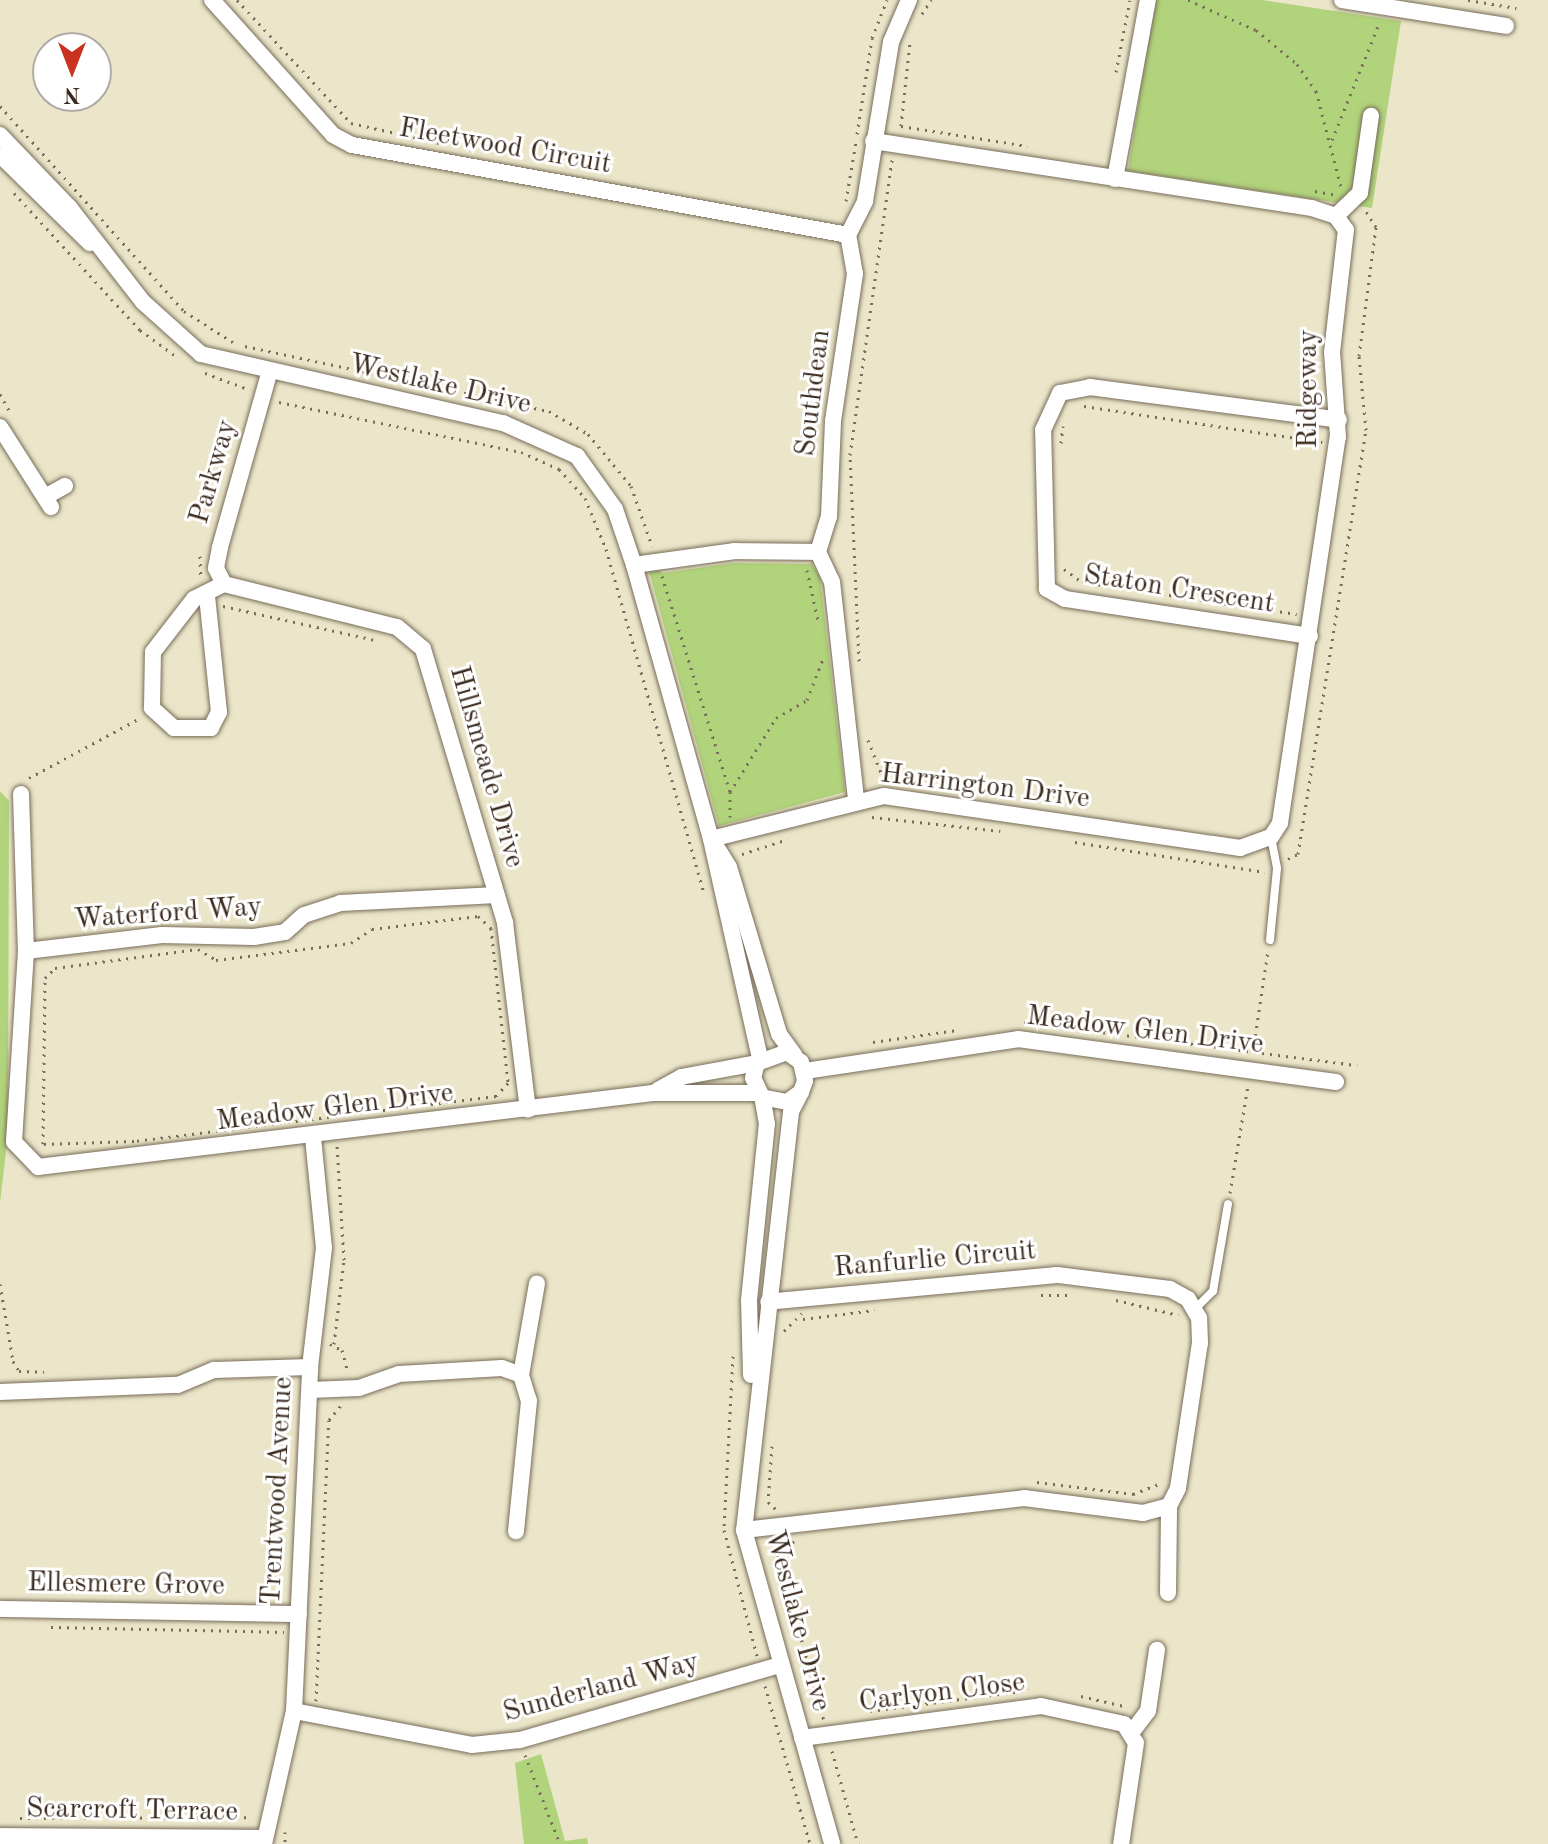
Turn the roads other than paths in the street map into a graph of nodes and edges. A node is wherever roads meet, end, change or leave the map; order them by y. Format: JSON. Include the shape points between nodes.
{"nodes":[{"id":1,"x":212,"y":0,"type":"edge"},
{"id":2,"x":909,"y":0,"type":"edge"},
{"id":3,"x":1148,"y":0,"type":"edge"},
{"id":4,"x":1342,"y":0,"type":"edge"},
{"id":5,"x":1387,"y":3,"type":"edge"},
{"id":6,"x":1506,"y":26,"type":"dead end"},
{"id":7,"x":1371,"y":116,"type":"dead end"},
{"id":8,"x":0,"y":135,"type":"edge"},
{"id":9,"x":873,"y":141,"type":"junction"},
{"id":10,"x":0,"y":155,"type":"edge"},
{"id":11,"x":1115,"y":179,"type":"junction"},
{"id":12,"x":1342,"y":210,"type":"junction"},
{"id":13,"x":848,"y":235,"type":"junction"},
{"id":14,"x":113,"y":262,"type":"junction"},
{"id":15,"x":269,"y":374,"type":"junction"},
{"id":16,"x":1339,"y":420,"type":"junction"},
{"id":17,"x":0,"y":427,"type":"edge"},
{"id":18,"x":65,"y":486,"type":"dead end"},
{"id":19,"x":812,"y":558,"type":"junction"},
{"id":20,"x":634,"y":565,"type":"junction"},
{"id":21,"x":214,"y":591,"type":"junction"},
{"id":22,"x":1310,"y":636,"type":"junction"},
{"id":23,"x":21,"y":787,"type":"road end"},
{"id":24,"x":856,"y":799,"type":"junction"},
{"id":25,"x":1271,"y":837,"type":"junction"},
{"id":26,"x":711,"y":839,"type":"junction"},
{"id":27,"x":489,"y":896,"type":"junction"},
{"id":28,"x":1270,"y":940,"type":"road end"},
{"id":29,"x":26,"y":951,"type":"junction"},
{"id":30,"x":794,"y":1055,"type":"junction"},
{"id":31,"x":759,"y":1061,"type":"junction"},
{"id":32,"x":805,"y":1071,"type":"junction"},
{"id":33,"x":1336,"y":1082,"type":"dead end"},
{"id":34,"x":801,"y":1092,"type":"junction"},
{"id":35,"x":653,"y":1093,"type":"junction"},
{"id":36,"x":760,"y":1095,"type":"junction"},
{"id":37,"x":528,"y":1110,"type":"junction"},
{"id":38,"x":313,"y":1138,"type":"junction"},
{"id":39,"x":1228,"y":1204,"type":"road end"},
{"id":40,"x":537,"y":1283,"type":"dead end"},
{"id":41,"x":768,"y":1302,"type":"junction"},
{"id":42,"x":1190,"y":1317,"type":"junction"},
{"id":43,"x":310,"y":1367,"type":"junction"},
{"id":44,"x":521,"y":1375,"type":"junction"},
{"id":45,"x":310,"y":1390,"type":"junction"},
{"id":46,"x":0,"y":1392,"type":"edge"},
{"id":47,"x":752,"y":1408,"type":"junction"},
{"id":48,"x":1169,"y":1506,"type":"junction"},
{"id":49,"x":744,"y":1530,"type":"junction"},
{"id":50,"x":516,"y":1531,"type":"dead end"},
{"id":51,"x":1168,"y":1593,"type":"dead end"},
{"id":52,"x":0,"y":1609,"type":"edge"},
{"id":53,"x":298,"y":1622,"type":"junction"},
{"id":54,"x":1157,"y":1650,"type":"dead end"},
{"id":55,"x":779,"y":1665,"type":"junction"},
{"id":56,"x":294,"y":1711,"type":"junction"},
{"id":57,"x":1132,"y":1732,"type":"junction"},
{"id":58,"x":802,"y":1738,"type":"junction"},
{"id":59,"x":0,"y":1836,"type":"edge"},
{"id":60,"x":264,"y":1841,"type":"edge"},
{"id":61,"x":832,"y":1844,"type":"edge"},
{"id":62,"x":1121,"y":1844,"type":"edge"}],
"edges":[{"from":1,"to":13,"type":"street","name":"Fleetwood Circuit","via":[[333,135],[352,145]]},
{"from":2,"to":9,"type":"street","via":[[891,42]]},
{"from":3,"to":11,"type":"street"},
{"from":4,"to":5,"type":"street"},
{"from":5,"to":6,"type":"street"},
{"from":7,"to":12,"type":"street","via":[[1360,193]]},
{"from":8,"to":14,"type":"street","name":"Westlake Drive"},
{"from":9,"to":11,"type":"street"},
{"from":9,"to":13,"type":"street","via":[[859,224]]},
{"from":10,"to":14,"type":"street","name":"Westlake Drive","via":[[53,214]]},
{"from":11,"to":12,"type":"street"},
{"from":12,"to":16,"type":"street","name":"Ridgeway","via":[[1347,249],[1332,352]]},
{"from":13,"to":19,"type":"street","name":"Southdean","via":[[855,274],[833,421],[828,525]]},
{"from":14,"to":15,"type":"street","name":"Westlake Drive","via":[[143,302],[201,354]]},
{"from":15,"to":20,"type":"street","name":"Westlake Drive","via":[[535,432],[577,456],[615,509]]},
{"from":15,"to":21,"type":"street","name":"Parkway","via":[[256,392]]},
{"from":16,"to":22,"type":"street","name":"Ridgeway"},
{"from":16,"to":22,"type":"street","name":"Staton Crescent","via":[[1090,387],[1060,393],[1043,430],[1047,589],[1065,599]]},
{"from":17,"to":18,"type":"street","via":[[48,502]]},
{"from":19,"to":20,"type":"street","via":[[735,551]]},
{"from":19,"to":24,"type":"street","via":[[832,582]]},
{"from":20,"to":26,"type":"street","name":"Westlake Drive"},
{"from":21,"to":21,"type":"street","name":"Parkway","via":[[216,721],[199,732],[174,728],[152,708],[157,640],[194,599]]},
{"from":21,"to":27,"type":"street","name":"Hillsmeade Drive","via":[[397,627],[423,649]]},
{"from":22,"to":25,"type":"street","name":"Ridgeway"},
{"from":23,"to":29,"type":"street"},
{"from":24,"to":25,"type":"street","name":"Harrington Drive","via":[[888,796],[1256,845]]},
{"from":24,"to":26,"type":"street","name":"Harrington Drive"},
{"from":25,"to":28,"type":"lane","name":"Ridgeway","via":[[1276,873]]},
{"from":26,"to":30,"type":"street","name":"Westlake Drive","via":[[729,867],[779,1034]]},
{"from":26,"to":31,"type":"street","name":"Westlake Drive"},
{"from":27,"to":29,"type":"street","name":"Waterford Way","via":[[340,903],[304,915],[285,932],[254,937],[162,935]]},
{"from":27,"to":37,"type":"street","name":"Hillsmeade Drive"},
{"from":29,"to":38,"type":"street","name":"Meadow Glen Drive","via":[[14,1142],[24,1159],[62,1165]]},
{"from":30,"to":31,"type":"street","via":[[773,1051]]},
{"from":30,"to":32,"type":"street"},
{"from":31,"to":35,"type":"street","name":"Meadow Glen Drive","via":[[681,1077]]},
{"from":31,"to":36,"type":"street"},
{"from":32,"to":33,"type":"street","name":"Meadow Glen Drive","via":[[1018,1039]]},
{"from":32,"to":34,"type":"street"},
{"from":34,"to":36,"type":"street","via":[[778,1103]]},
{"from":34,"to":41,"type":"street","name":"Westlake Drive","via":[[791,1112]]},
{"from":35,"to":36,"type":"street","name":"Meadow Glen Drive"},
{"from":35,"to":37,"type":"street","name":"Meadow Glen Drive"},
{"from":36,"to":47,"type":"street","name":"Westlake Drive","via":[[767,1124],[749,1300]]},
{"from":37,"to":38,"type":"street","name":"Meadow Glen Drive"},
{"from":38,"to":43,"type":"street","name":"Trentwood Avenue","via":[[324,1248]]},
{"from":39,"to":42,"type":"lane","via":[[1213,1291]]},
{"from":40,"to":44,"type":"street"},
{"from":41,"to":42,"type":"street","name":"Ranfurlie Circuit","via":[[1057,1275],[1170,1289]]},
{"from":41,"to":47,"type":"street","name":"Westlake Drive"},
{"from":42,"to":48,"type":"street","via":[[1200,1343],[1178,1488]]},
{"from":43,"to":45,"type":"street","name":"Trentwood Avenue"},
{"from":43,"to":46,"type":"street","via":[[214,1370],[178,1385]]},
{"from":44,"to":45,"type":"street","via":[[502,1368],[399,1374],[350,1389]]},
{"from":44,"to":50,"type":"street","via":[[529,1401]]},
{"from":45,"to":53,"type":"street","name":"Trentwood Avenue"},
{"from":47,"to":49,"type":"street","name":"Westlake Drive"},
{"from":48,"to":49,"type":"street","via":[[1143,1513],[1024,1498]]},
{"from":48,"to":51,"type":"street"},
{"from":49,"to":55,"type":"street","name":"Westlake Drive"},
{"from":52,"to":53,"type":"street","name":"Ellesmere Grove"},
{"from":53,"to":56,"type":"street","name":"Trentwood Avenue"},
{"from":54,"to":57,"type":"street","via":[[1148,1711]]},
{"from":55,"to":56,"type":"street","name":"Sunderland Way","via":[[759,1662],[520,1740],[472,1745]]},
{"from":55,"to":58,"type":"street","name":"Westlake Drive"},
{"from":56,"to":60,"type":"street","name":"Trentwood Avenue"},
{"from":57,"to":58,"type":"street","name":"Carlyon Close","via":[[1108,1719],[1041,1706]]},
{"from":57,"to":62,"type":"street"},
{"from":58,"to":61,"type":"street","name":"Westlake Drive"},
{"from":59,"to":60,"type":"street","name":"Scarcroft Terrace"}]}
